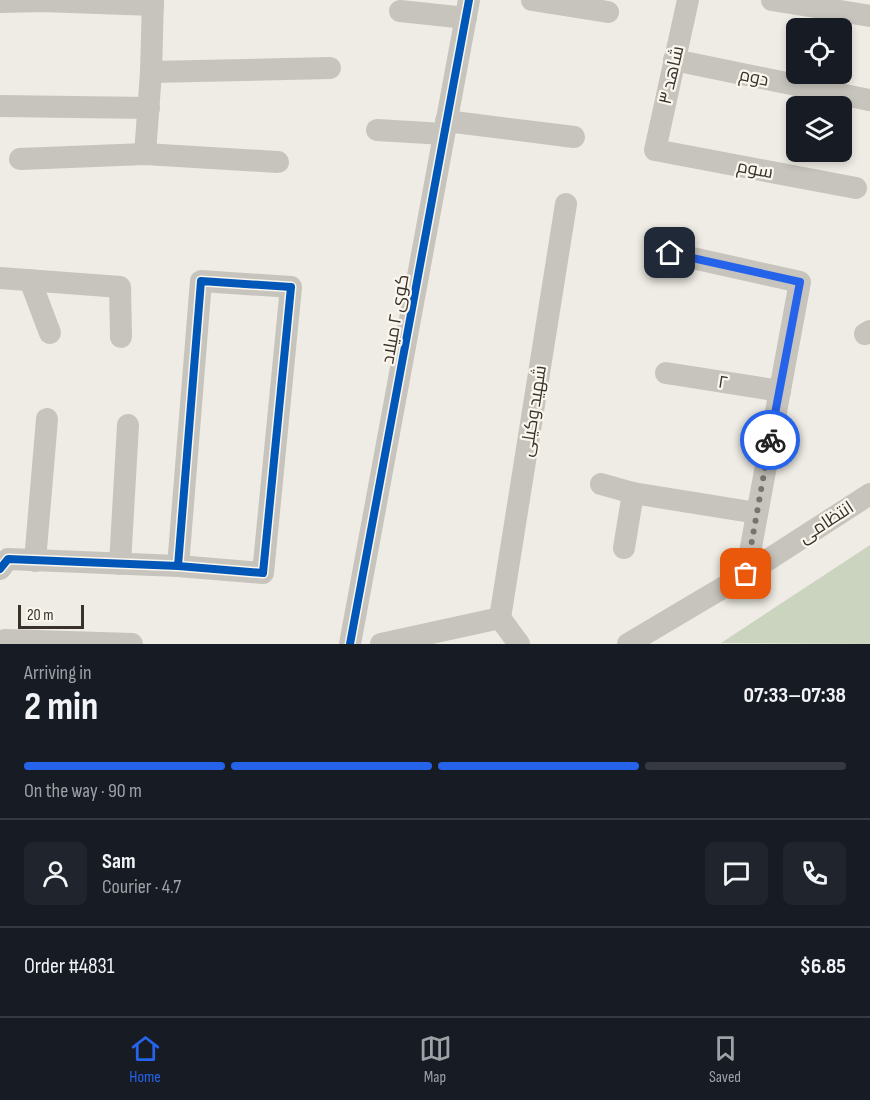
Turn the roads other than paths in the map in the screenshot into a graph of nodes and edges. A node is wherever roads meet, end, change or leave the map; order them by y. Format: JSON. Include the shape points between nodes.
{"nodes":[{"id":1,"x":43,"y":0,"type":"edge"},
{"id":2,"x":532,"y":0,"type":"edge"},
{"id":3,"x":688,"y":0,"type":"edge"},
{"id":4,"x":772,"y":0,"type":"edge"},
{"id":5,"x":0,"y":2,"type":"edge"},
{"id":6,"x":153,"y":3,"type":"edge"},
{"id":7,"x":468,"y":9,"type":"edge"},
{"id":8,"x":400,"y":11,"type":"dead end"},
{"id":9,"x":608,"y":12,"type":"dead end"},
{"id":10,"x":870,"y":16,"type":"edge"},
{"id":11,"x":674,"y":60,"type":"junction"},
{"id":12,"x":330,"y":68,"type":"dead end"},
{"id":13,"x":151,"y":72,"type":"junction"},
{"id":14,"x":868,"y":100,"type":"edge"},
{"id":15,"x":0,"y":106,"type":"edge"},
{"id":16,"x":149,"y":108,"type":"junction"},
{"id":17,"x":445,"y":127,"type":"junction"},
{"id":18,"x":377,"y":130,"type":"dead end"},
{"id":19,"x":574,"y":137,"type":"dead end"},
{"id":20,"x":655,"y":150,"type":"joint"},
{"id":21,"x":145,"y":154,"type":"junction"},
{"id":22,"x":20,"y":159,"type":"dead end"},
{"id":23,"x":278,"y":162,"type":"dead end"},
{"id":24,"x":856,"y":188,"type":"dead end"},
{"id":25,"x":566,"y":204,"type":"dead end"},
{"id":26,"x":670,"y":253,"type":"dead end"},
{"id":27,"x":0,"y":278,"type":"edge"},
{"id":28,"x":30,"y":280,"type":"junction"},
{"id":29,"x":50,"y":333,"type":"dead end"},
{"id":30,"x":121,"y":337,"type":"dead end"},
{"id":31,"x":666,"y":373,"type":"dead end"},
{"id":32,"x":780,"y":391,"type":"junction"},
{"id":33,"x":47,"y":419,"type":"dead end"},
{"id":34,"x":128,"y":425,"type":"dead end"},
{"id":35,"x":601,"y":484,"type":"dead end"},
{"id":36,"x":633,"y":493,"type":"junction"},
{"id":37,"x":870,"y":494,"type":"edge"},
{"id":38,"x":757,"y":513,"type":"junction"},
{"id":39,"x":624,"y":548,"type":"dead end"},
{"id":40,"x":35,"y":561,"type":"junction"},
{"id":41,"x":120,"y":564,"type":"junction"},
{"id":42,"x":178,"y":566,"type":"junction"},
{"id":43,"x":0,"y":569,"type":"edge"},
{"id":44,"x":746,"y":574,"type":"junction"},
{"id":45,"x":500,"y":618,"type":"junction"},
{"id":46,"x":2,"y":644,"type":"edge"},
{"id":47,"x":132,"y":644,"type":"edge"},
{"id":48,"x":350,"y":644,"type":"edge"},
{"id":49,"x":381,"y":644,"type":"edge"},
{"id":50,"x":519,"y":644,"type":"edge"},
{"id":51,"x":628,"y":644,"type":"edge"}],
"edges":[{"from":1,"to":5,"type":"street"},
{"from":1,"to":6,"type":"street"},
{"from":2,"to":9,"type":"street"},
{"from":3,"to":11,"type":"street","name":"شاهد ۳"},
{"from":4,"to":10,"type":"street"},
{"from":6,"to":13,"type":"street"},
{"from":7,"to":8,"type":"street"},
{"from":7,"to":17,"type":"street","name":"کوی ۲ میلاد"},
{"from":11,"to":14,"type":"street","name":"دوم"},
{"from":11,"to":20,"type":"street","name":"شاهد ۳"},
{"from":12,"to":13,"type":"street"},
{"from":13,"to":16,"type":"street"},
{"from":15,"to":16,"type":"street"},
{"from":16,"to":21,"type":"street"},
{"from":17,"to":18,"type":"street"},
{"from":17,"to":19,"type":"street"},
{"from":17,"to":48,"type":"street","name":"کوی ۲ میلاد"},
{"from":20,"to":24,"type":"street","name":"سوم"},
{"from":21,"to":22,"type":"street"},
{"from":21,"to":23,"type":"street"},
{"from":25,"to":45,"type":"street","name":"شهید وکیلی"},
{"from":26,"to":32,"type":"street","via":[[800,282]]},
{"from":27,"to":28,"type":"street"},
{"from":28,"to":29,"type":"street"},
{"from":28,"to":30,"type":"street","via":[[120,287]]},
{"from":31,"to":32,"type":"street","name":"۲"},
{"from":32,"to":38,"type":"street"},
{"from":33,"to":40,"type":"street"},
{"from":34,"to":41,"type":"street"},
{"from":35,"to":36,"type":"street"},
{"from":36,"to":38,"type":"street"},
{"from":36,"to":39,"type":"street"},
{"from":37,"to":44,"type":"street","name":"انتظامی"},
{"from":38,"to":44,"type":"street"},
{"from":40,"to":41,"type":"street"},
{"from":40,"to":43,"type":"street","via":[[8,559]]},
{"from":41,"to":42,"type":"street"},
{"from":42,"to":42,"type":"street","via":[[263,573],[291,287],[201,280]]},
{"from":44,"to":51,"type":"street","name":"انتظامی"},
{"from":45,"to":49,"type":"street"},
{"from":45,"to":50,"type":"street"},
{"from":46,"to":47,"type":"street","via":[[5,640]]}]}
